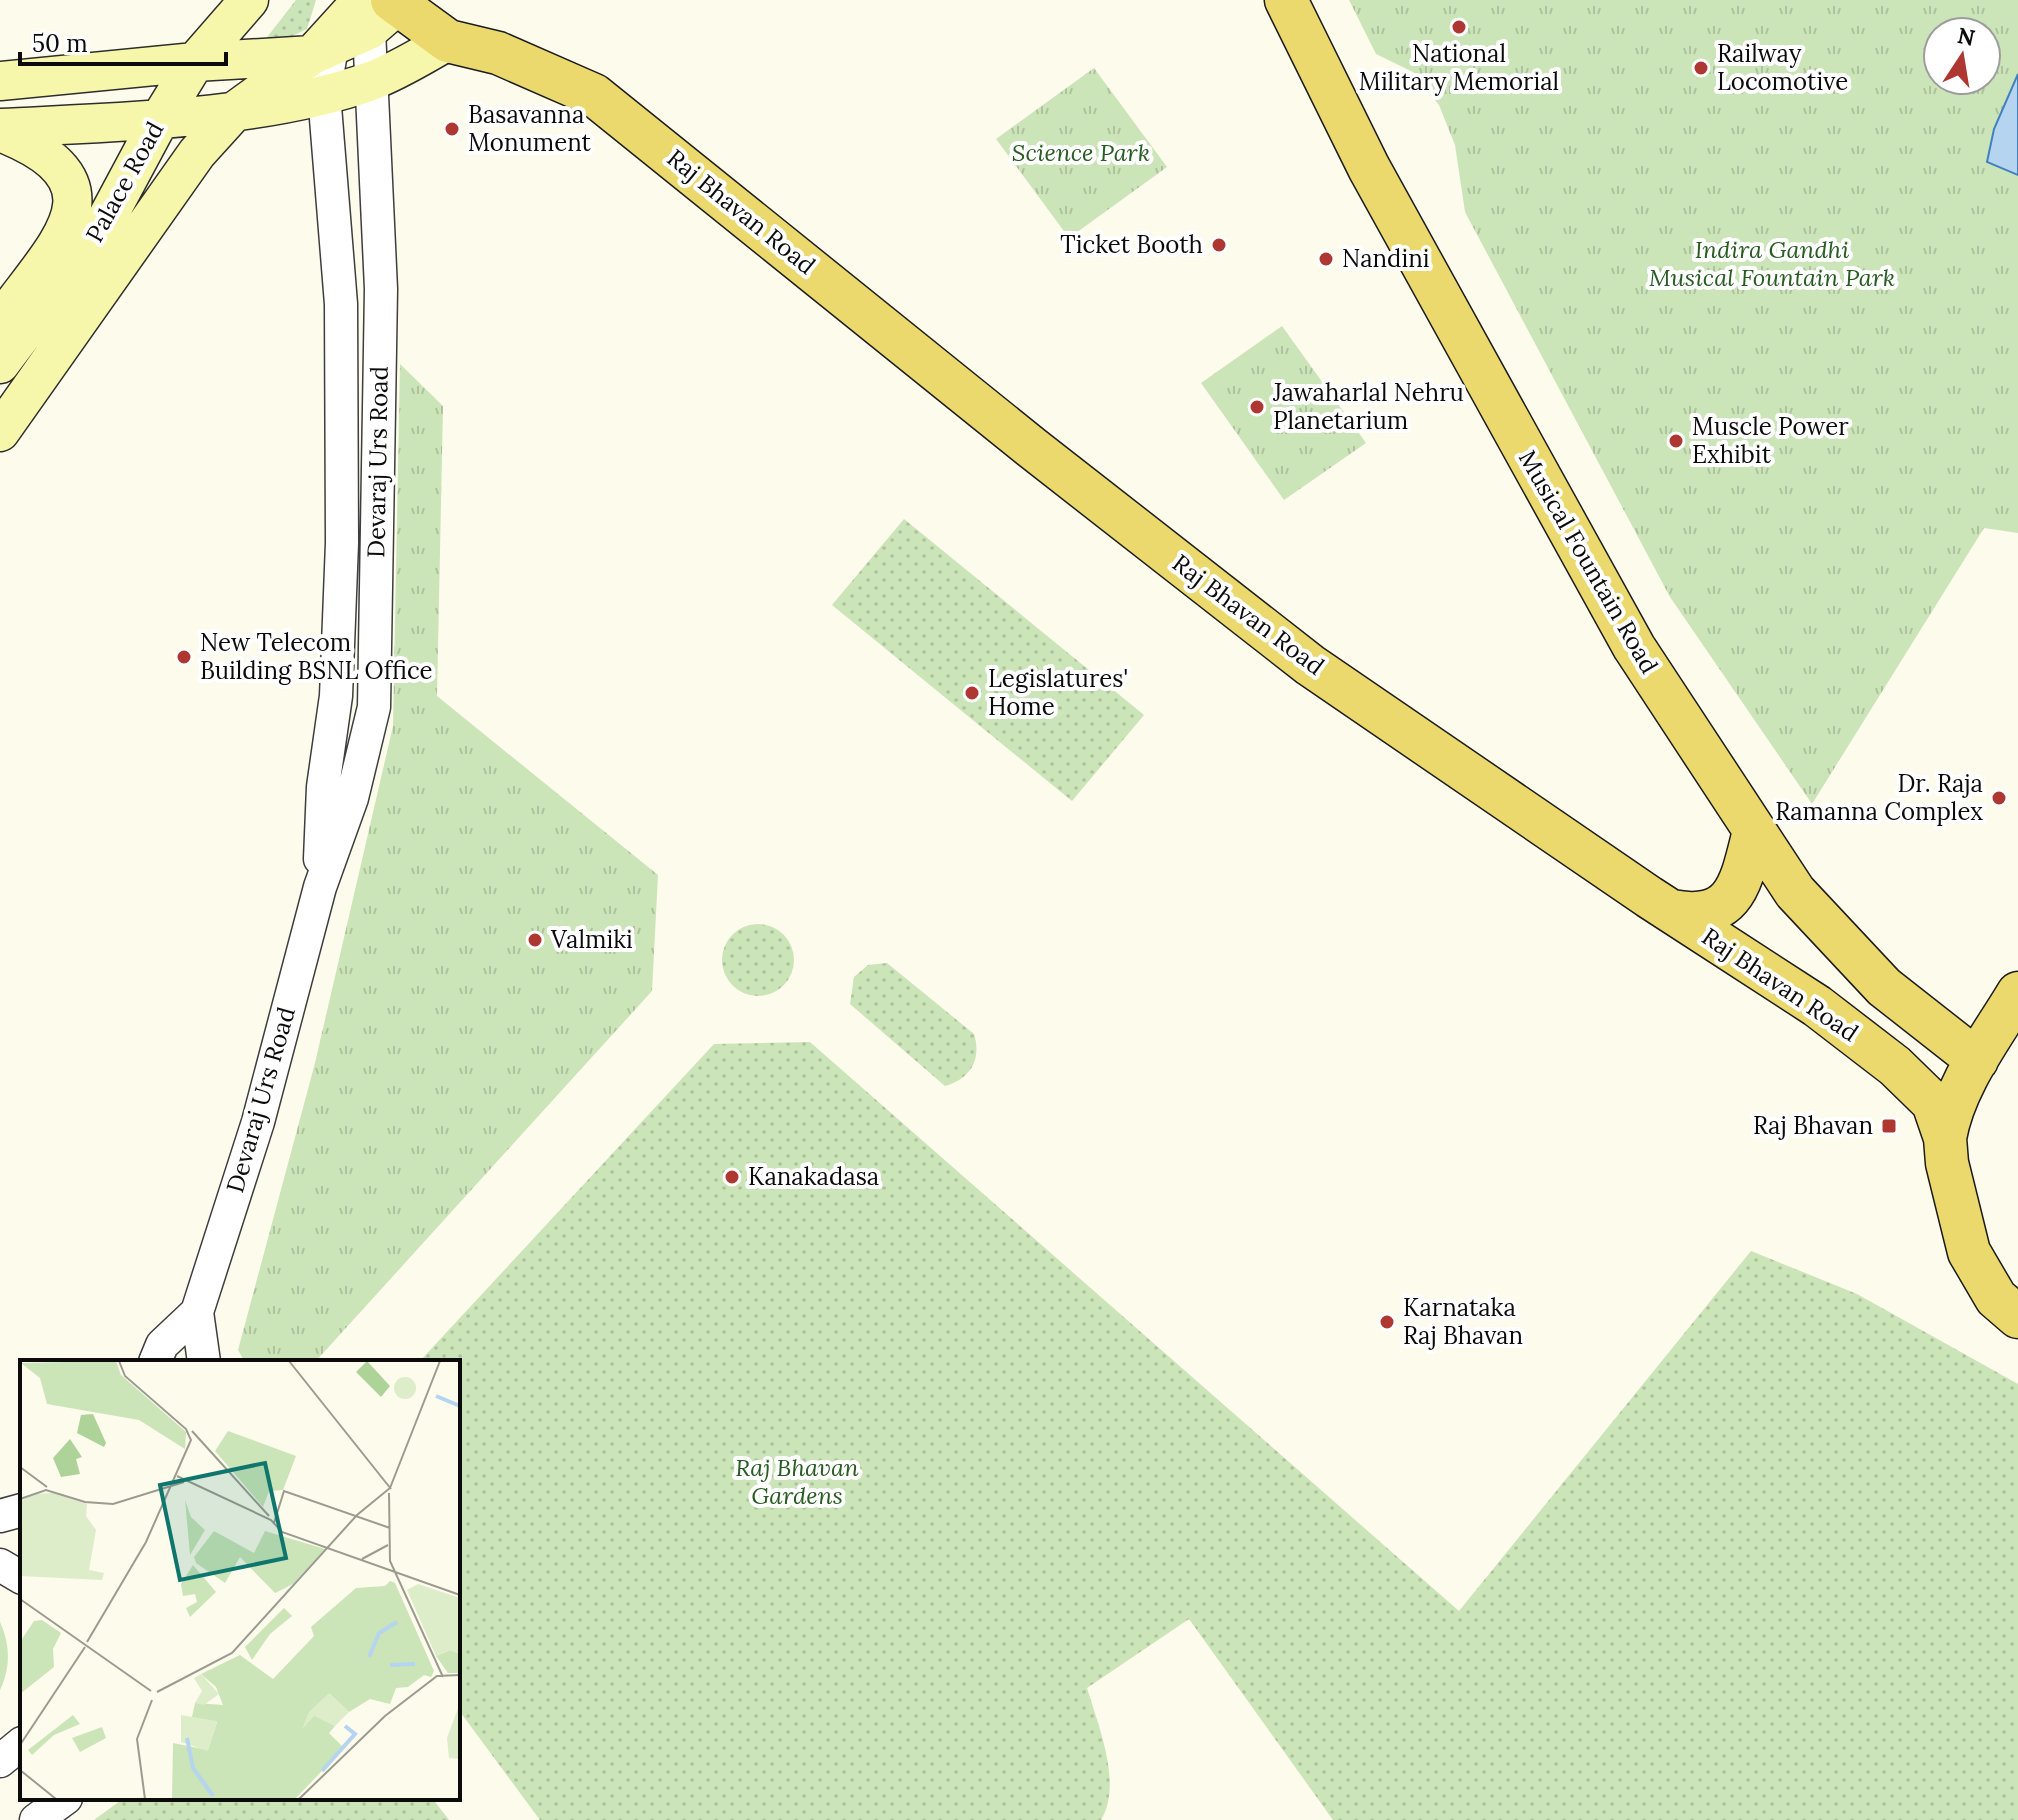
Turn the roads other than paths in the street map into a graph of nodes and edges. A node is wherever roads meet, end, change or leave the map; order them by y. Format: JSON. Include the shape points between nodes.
{"nodes":[{"id":1,"x":249,"y":0,"type":"edge"},
{"id":2,"x":1286,"y":0,"type":"edge"},
{"id":3,"x":380,"y":9,"type":"edge"},
{"id":4,"x":448,"y":41,"type":"junction"},
{"id":5,"x":322,"y":51,"type":"junction"},
{"id":6,"x":195,"y":62,"type":"junction"},
{"id":7,"x":0,"y":81,"type":"edge"},
{"id":8,"x":372,"y":81,"type":"junction"},
{"id":9,"x":324,"y":94,"type":"junction"},
{"id":10,"x":236,"y":110,"type":"junction"},
{"id":11,"x":160,"y":119,"type":"junction"},
{"id":12,"x":0,"y":130,"type":"edge"},
{"id":13,"x":0,"y":322,"type":"edge"},
{"id":14,"x":0,"y":364,"type":"edge"},
{"id":15,"x":0,"y":432,"type":"edge"},
{"id":16,"x":1754,"y":831,"type":"junction"},
{"id":17,"x":320,"y":887,"type":"junction"},
{"id":18,"x":1671,"y":911,"type":"junction"},
{"id":19,"x":2018,"y":993,"type":"edge"},
{"id":20,"x":1977,"y":1060,"type":"junction"},
{"id":21,"x":1945,"y":1138,"type":"junction"},
{"id":22,"x":197,"y":1312,"type":"junction"},
{"id":23,"x":2018,"y":1317,"type":"edge"},
{"id":24,"x":156,"y":1360,"type":"edge"},
{"id":25,"x":204,"y":1360,"type":"edge"},
{"id":26,"x":20,"y":1511,"type":"edge"},
{"id":27,"x":0,"y":1516,"type":"edge"},
{"id":28,"x":0,"y":1565,"type":"edge"},
{"id":29,"x":20,"y":1577,"type":"edge"},
{"id":30,"x":20,"y":1745,"type":"edge"},
{"id":31,"x":0,"y":1761,"type":"edge"},
{"id":32,"x":63,"y":1800,"type":"edge"},
{"id":33,"x":36,"y":1820,"type":"edge"}],
"edges":[{"from":1,"to":6,"type":"main road","name":"Palace Road"},
{"from":2,"to":16,"type":"main road","name":"Musical Fountain Road","via":[[1369,168],[1634,647]]},
{"from":3,"to":4,"type":"main road"},
{"from":3,"to":5,"type":"main road","name":"Palace Road"},
{"from":3,"to":8,"type":"street","name":"Devaraj Urs Road"},
{"from":4,"to":8,"type":"main road"},
{"from":4,"to":18,"type":"main road","name":"Raj Bhavan Road","via":[[498,53],[594,95],[1310,665]]},
{"from":5,"to":6,"type":"main road"},
{"from":5,"to":9,"type":"street","name":"Devaraj Urs Road"},
{"from":5,"to":10,"type":"main road","name":"Palace Road"},
{"from":6,"to":7,"type":"main road"},
{"from":6,"to":11,"type":"main road","name":"Palace Road"},
{"from":8,"to":9,"type":"main road"},
{"from":8,"to":17,"type":"street","name":"Devaraj Urs Road","via":[[381,289],[374,707],[352,798]]},
{"from":9,"to":10,"type":"main road"},
{"from":9,"to":17,"type":"street","name":"Devaraj Urs Road","via":[[341,304],[342,543]]},
{"from":10,"to":11,"type":"main road"},
{"from":10,"to":15,"type":"main road","name":"Palace Road","via":[[179,177]]},
{"from":11,"to":12,"type":"main road"},
{"from":11,"to":14,"type":"main road","name":"Palace Road","via":[[99,233]]},
{"from":12,"to":13,"type":"main road","name":"Palace Road","via":[[38,148],[68,179],[75,195],[67,228]]},
{"from":16,"to":18,"type":"main road","via":[[1733,896],[1708,914]]},
{"from":16,"to":20,"type":"main road","name":"Musical Fountain Road","via":[[1795,892],[1884,987]]},
{"from":17,"to":22,"type":"street","name":"Devaraj Urs Road","via":[[258,1122]]},
{"from":18,"to":21,"type":"main road","name":"Raj Bhavan Road","via":[[1817,1006],[1895,1066],[1933,1103]]},
{"from":19,"to":20,"type":"main road"},
{"from":20,"to":21,"type":"main road","via":[[1948,1117]]},
{"from":21,"to":23,"type":"main road","name":"Raj Bhavan Road","via":[[1969,1252],[1996,1298]]},
{"from":22,"to":24,"type":"street","name":"Devaraj Urs Road","via":[[162,1345]]},
{"from":22,"to":25,"type":"street","name":"Devaraj Urs Road"},
{"from":26,"to":27,"type":"street"},
{"from":28,"to":29,"type":"street"},
{"from":30,"to":31,"type":"street"},
{"from":32,"to":33,"type":"street"}]}
